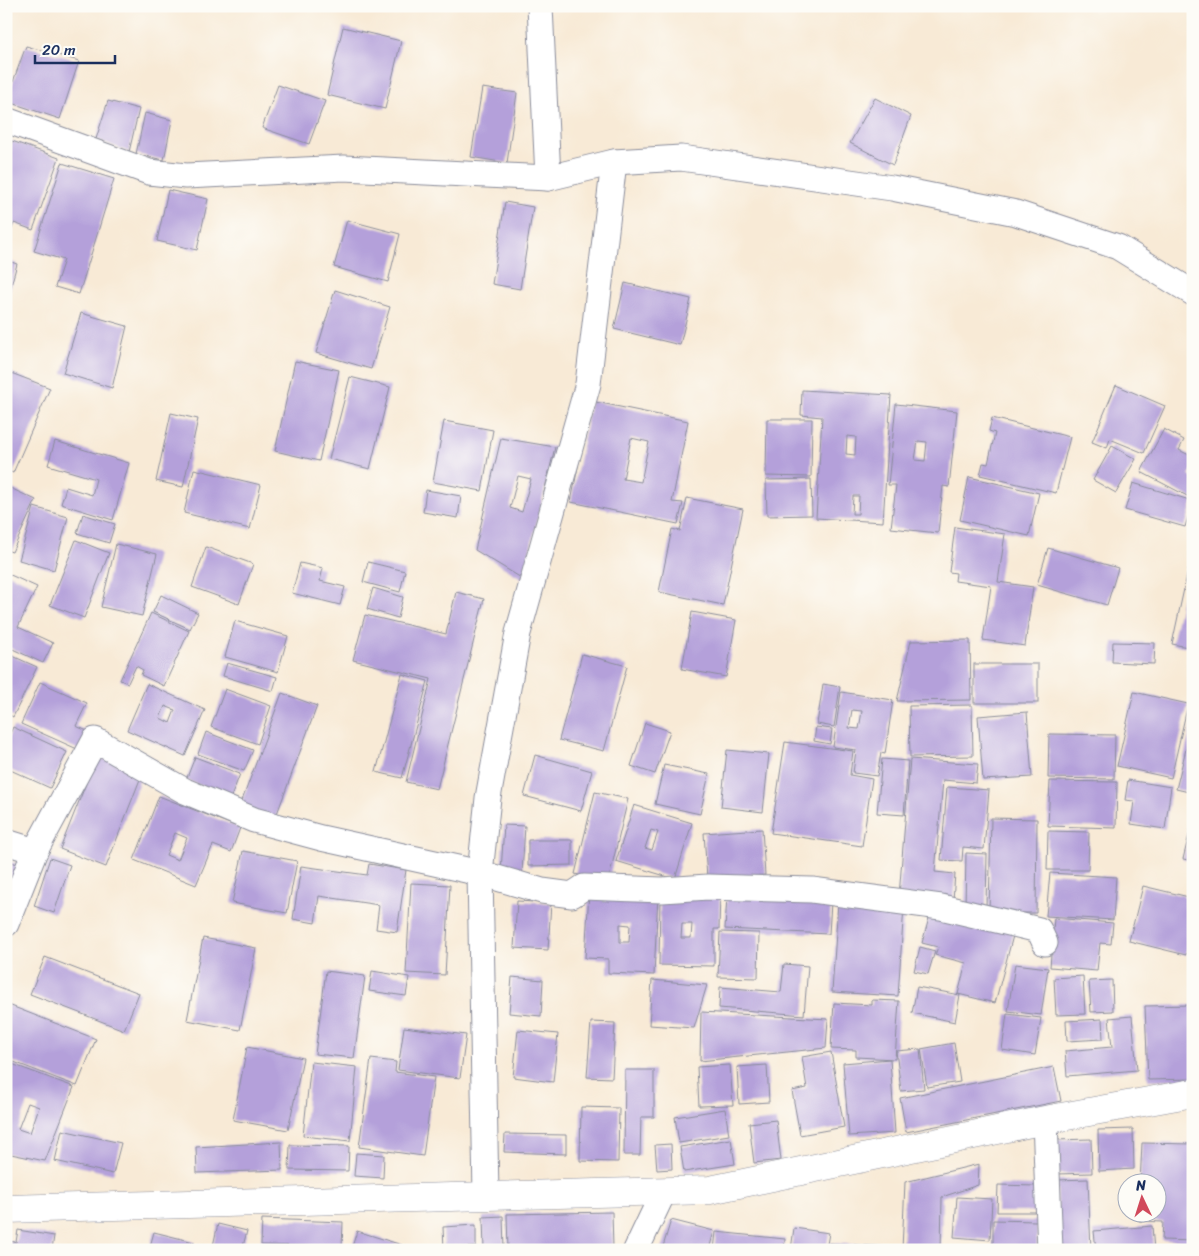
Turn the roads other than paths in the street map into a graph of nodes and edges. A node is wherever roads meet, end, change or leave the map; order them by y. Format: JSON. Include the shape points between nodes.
{"nodes":[{"id":1,"x":540,"y":6,"type":"edge"},
{"id":2,"x":6,"y":120,"type":"edge"},
{"id":3,"x":614,"y":162,"type":"junction"},
{"id":4,"x":548,"y":178,"type":"junction"},
{"id":5,"x":1193,"y":292,"type":"edge"},
{"id":6,"x":6,"y":842,"type":"edge"},
{"id":7,"x":36,"y":852,"type":"junction"},
{"id":8,"x":480,"y":874,"type":"junction"},
{"id":9,"x":6,"y":924,"type":"edge"},
{"id":10,"x":1045,"y":943,"type":"dead end"},
{"id":11,"x":1193,"y":1093,"type":"edge"},
{"id":12,"x":1045,"y":1120,"type":"junction"},
{"id":13,"x":664,"y":1191,"type":"junction"},
{"id":14,"x":486,"y":1195,"type":"junction"},
{"id":15,"x":6,"y":1209,"type":"edge"},
{"id":16,"x":636,"y":1250,"type":"edge"},
{"id":17,"x":1050,"y":1250,"type":"edge"}],
"edges":[{"from":1,"to":4,"type":"street"},
{"from":2,"to":4,"type":"street","via":[[149,172],[186,176],[344,168]]},
{"from":3,"to":4,"type":"street"},
{"from":3,"to":5,"type":"street","via":[[681,158],[892,188],[1016,213],[1118,247]]},
{"from":3,"to":8,"type":"street","via":[[588,384],[518,633],[488,798]]},
{"from":6,"to":7,"type":"street"},
{"from":7,"to":8,"type":"street","via":[[95,740],[185,792],[254,820]]},
{"from":7,"to":9,"type":"street"},
{"from":8,"to":10,"type":"street","via":[[542,891],[572,894],[584,887],[662,890],[708,887],[866,895],[991,916],[1039,930]]},
{"from":8,"to":14,"type":"street"},
{"from":11,"to":12,"type":"main road"},
{"from":12,"to":13,"type":"main road","via":[[710,1190]]},
{"from":12,"to":17,"type":"street"},
{"from":13,"to":14,"type":"main road"},
{"from":13,"to":16,"type":"street"},
{"from":14,"to":15,"type":"main road"}]}
